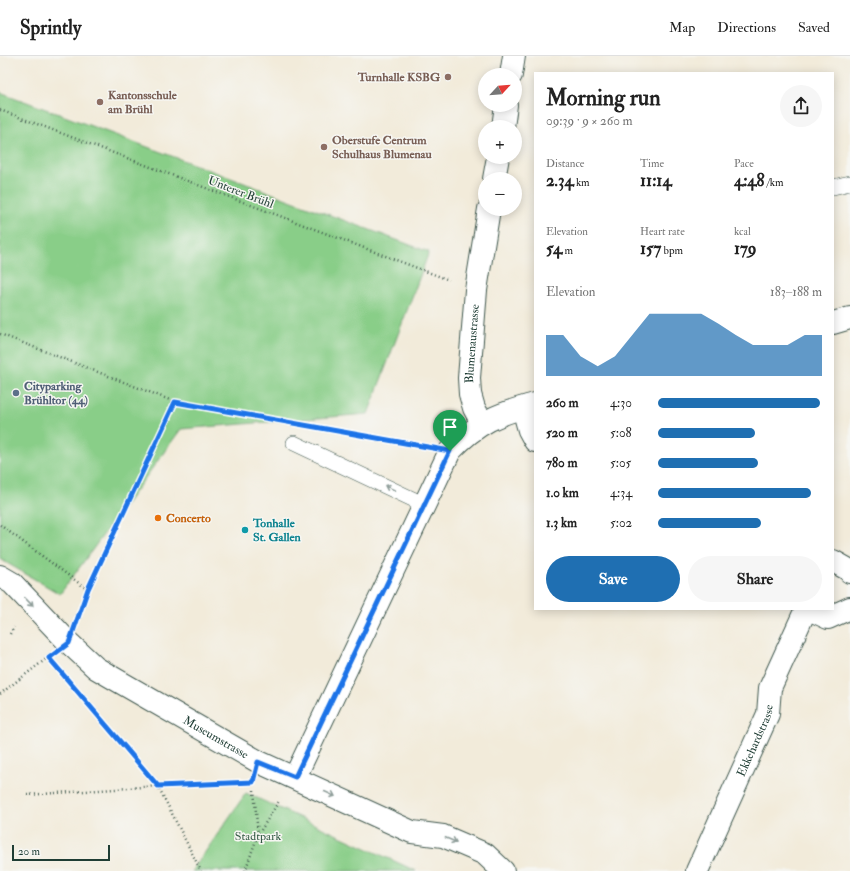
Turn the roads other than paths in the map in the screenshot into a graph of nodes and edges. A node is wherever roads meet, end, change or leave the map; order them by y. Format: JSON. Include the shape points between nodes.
{"nodes":[{"id":1,"x":514,"y":56,"type":"edge"},
{"id":2,"x":512,"y":68,"type":"edge"},
{"id":3,"x":850,"y":183,"type":"edge"},
{"id":4,"x":834,"y":187,"type":"edge"},
{"id":5,"x":488,"y":216,"type":"edge"},
{"id":6,"x":850,"y":318,"type":"edge"},
{"id":7,"x":834,"y":323,"type":"edge"},
{"id":8,"x":529,"y":406,"type":"edge"},
{"id":9,"x":482,"y":423,"type":"junction"},
{"id":10,"x":534,"y":439,"type":"edge"},
{"id":11,"x":294,"y":443,"type":"dead end"},
{"id":12,"x":425,"y":505,"type":"junction"},
{"id":13,"x":834,"y":562,"type":"edge"},
{"id":14,"x":850,"y":572,"type":"edge"},
{"id":15,"x":0,"y":576,"type":"edge"},
{"id":16,"x":850,"y":608,"type":"edge"},
{"id":17,"x":806,"y":610,"type":"edge"},
{"id":18,"x":811,"y":610,"type":"edge"},
{"id":19,"x":295,"y":777,"type":"junction"},
{"id":20,"x":503,"y":871,"type":"edge"},
{"id":21,"x":697,"y":871,"type":"edge"}],
"edges":[{"from":1,"to":2,"type":"street"},
{"from":3,"to":4,"type":"lane"},
{"from":5,"to":9,"type":"street","name":"Blumenaustrasse","via":[[476,290],[470,383],[474,408]]},
{"from":6,"to":7,"type":"street"},
{"from":8,"to":9,"type":"street","via":[[500,414]]},
{"from":8,"to":10,"type":"street","via":[[529,430]]},
{"from":9,"to":12,"type":"street","via":[[450,451]]},
{"from":12,"to":11,"type":"lane","one_way":true},
{"from":12,"to":19,"type":"street"},
{"from":13,"to":14,"type":"street"},
{"from":15,"to":19,"type":"street","name":"Museumstrasse","one_way":true,"via":[[12,583],[96,668],[256,772]]},
{"from":16,"to":18,"type":"street","via":[[828,618]]},
{"from":17,"to":21,"type":"street","name":"Ekkehardstrasse","via":[[770,688],[768,714]]},
{"from":19,"to":20,"type":"street","name":"Museumstrasse","one_way":true,"via":[[412,832],[443,836],[485,854]]}]}
